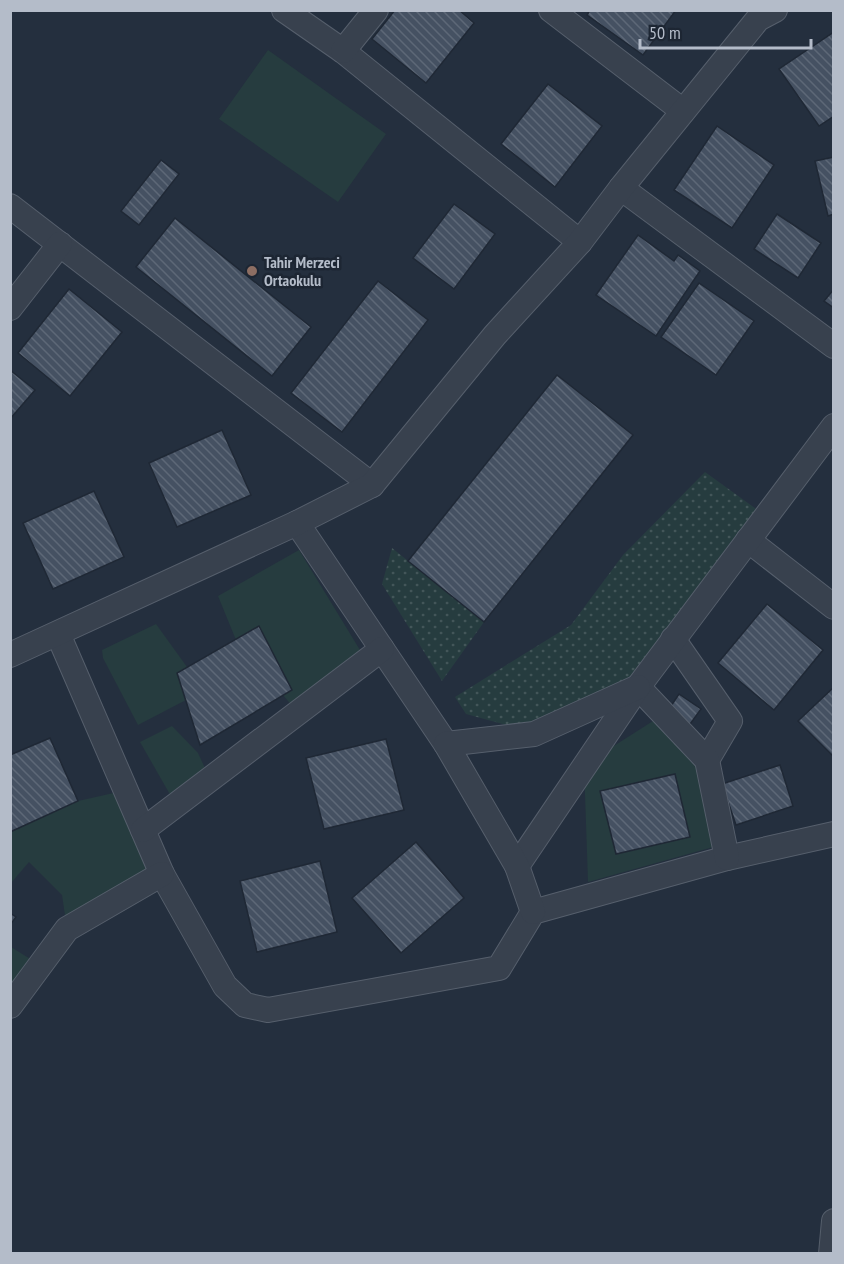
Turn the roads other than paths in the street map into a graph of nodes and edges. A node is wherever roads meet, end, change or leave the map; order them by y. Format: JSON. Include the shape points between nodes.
{"nodes":[{"id":1,"x":284,"y":10,"type":"edge"},
{"id":2,"x":376,"y":10,"type":"edge"},
{"id":3,"x":551,"y":10,"type":"edge"},
{"id":4,"x":762,"y":13,"type":"edge"},
{"id":5,"x":343,"y":51,"type":"junction"},
{"id":6,"x":683,"y":111,"type":"junction"},
{"id":7,"x":621,"y":188,"type":"junction"},
{"id":8,"x":10,"y":206,"type":"edge"},
{"id":9,"x":580,"y":242,"type":"junction"},
{"id":10,"x":60,"y":244,"type":"junction"},
{"id":11,"x":10,"y":308,"type":"edge"},
{"id":12,"x":834,"y":346,"type":"edge"},
{"id":13,"x":834,"y":426,"type":"edge"},
{"id":14,"x":372,"y":485,"type":"junction"},
{"id":15,"x":297,"y":523,"type":"junction"},
{"id":16,"x":748,"y":540,"type":"junction"},
{"id":17,"x":834,"y":607,"type":"edge"},
{"id":18,"x":58,"y":634,"type":"junction"},
{"id":19,"x":673,"y":639,"type":"junction"},
{"id":20,"x":382,"y":649,"type":"junction"},
{"id":21,"x":10,"y":655,"type":"edge"},
{"id":22,"x":638,"y":687,"type":"junction"},
{"id":23,"x":446,"y":744,"type":"junction"},
{"id":24,"x":707,"y":760,"type":"junction"},
{"id":25,"x":143,"y":830,"type":"junction"},
{"id":26,"x":834,"y":834,"type":"edge"},
{"id":27,"x":727,"y":858,"type":"junction"},
{"id":28,"x":517,"y":866,"type":"junction"},
{"id":29,"x":162,"y":874,"type":"junction"},
{"id":30,"x":533,"y":912,"type":"junction"},
{"id":31,"x":10,"y":1006,"type":"edge"},
{"id":32,"x":834,"y":1221,"type":"edge"},
{"id":33,"x":831,"y":1254,"type":"edge"}],
"edges":[{"from":1,"to":5,"type":"street"},
{"from":2,"to":5,"type":"street"},
{"from":3,"to":6,"type":"street"},
{"from":4,"to":6,"type":"street"},
{"from":5,"to":9,"type":"street"},
{"from":6,"to":7,"type":"street"},
{"from":7,"to":9,"type":"street"},
{"from":7,"to":12,"type":"street"},
{"from":8,"to":10,"type":"street"},
{"from":9,"to":14,"type":"street","via":[[495,335]]},
{"from":10,"to":11,"type":"street"},
{"from":10,"to":14,"type":"street"},
{"from":13,"to":16,"type":"street"},
{"from":14,"to":15,"type":"street"},
{"from":15,"to":18,"type":"street"},
{"from":15,"to":20,"type":"street"},
{"from":16,"to":17,"type":"street"},
{"from":16,"to":19,"type":"street"},
{"from":18,"to":21,"type":"street"},
{"from":18,"to":25,"type":"street"},
{"from":19,"to":22,"type":"street"},
{"from":19,"to":24,"type":"street","via":[[730,721]]},
{"from":20,"to":23,"type":"street"},
{"from":20,"to":25,"type":"street"},
{"from":22,"to":23,"type":"street","via":[[534,734]]},
{"from":22,"to":24,"type":"street"},
{"from":22,"to":28,"type":"street"},
{"from":23,"to":28,"type":"street"},
{"from":24,"to":27,"type":"street"},
{"from":25,"to":29,"type":"street"},
{"from":26,"to":27,"type":"street"},
{"from":27,"to":30,"type":"street"},
{"from":28,"to":30,"type":"street"},
{"from":29,"to":30,"type":"street","via":[[225,987],[245,1005],[268,1010],[499,968]]},
{"from":29,"to":31,"type":"street","via":[[67,929]]},
{"from":32,"to":33,"type":"street"}]}
